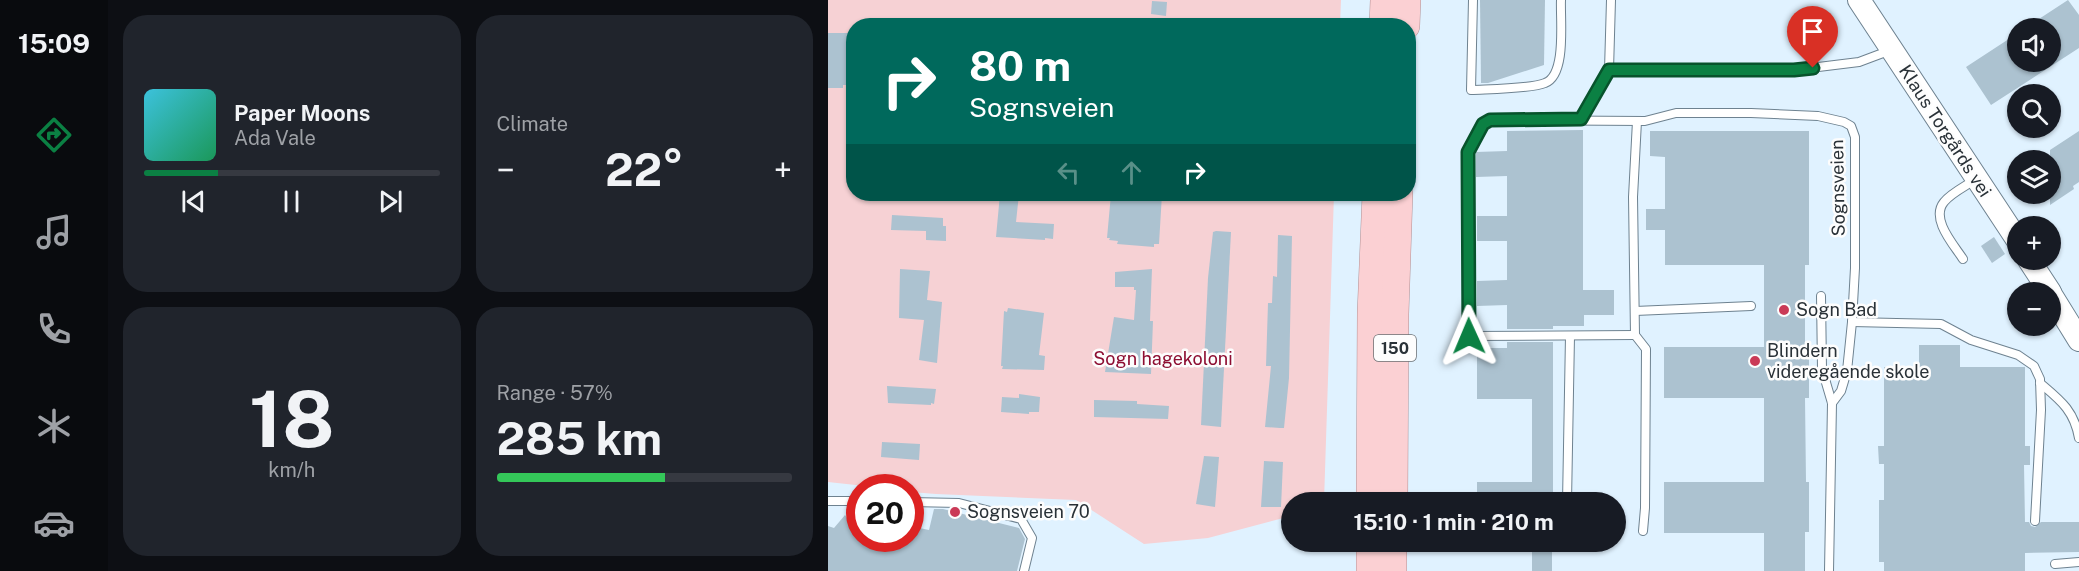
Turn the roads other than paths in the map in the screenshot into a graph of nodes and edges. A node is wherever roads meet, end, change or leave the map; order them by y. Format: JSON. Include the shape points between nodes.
{"nodes":[{"id":1,"x":1384,"y":0,"type":"edge"},
{"id":2,"x":1407,"y":0,"type":"edge"},
{"id":3,"x":1473,"y":0,"type":"edge"},
{"id":4,"x":1561,"y":0,"type":"edge"},
{"id":5,"x":1611,"y":0,"type":"edge"},
{"id":6,"x":1859,"y":0,"type":"edge"},
{"id":7,"x":1383,"y":18,"type":"edge"},
{"id":8,"x":1406,"y":18,"type":"edge"},
{"id":9,"x":1892,"y":50,"type":"junction"},
{"id":10,"x":1609,"y":70,"type":"junction"},
{"id":11,"x":1581,"y":119,"type":"junction"},
{"id":12,"x":1637,"y":121,"type":"junction"},
{"id":13,"x":1976,"y":179,"type":"junction"},
{"id":14,"x":1376,"y":201,"type":"edge"},
{"id":15,"x":1399,"y":201,"type":"edge"},
{"id":16,"x":2007,"y":225,"type":"edge"},
{"id":17,"x":1963,"y":259,"type":"dead end"},
{"id":18,"x":1821,"y":296,"type":"dead end"},
{"id":19,"x":1751,"y":306,"type":"dead end"},
{"id":20,"x":1635,"y":311,"type":"junction"},
{"id":21,"x":2061,"y":311,"type":"edge"},
{"id":22,"x":1852,"y":322,"type":"junction"},
{"id":23,"x":1635,"y":335,"type":"junction"},
{"id":24,"x":1569,"y":336,"type":"junction"},
{"id":25,"x":2079,"y":340,"type":"edge"},
{"id":26,"x":2040,"y":383,"type":"junction"},
{"id":27,"x":1832,"y":404,"type":"junction"},
{"id":28,"x":2079,"y":438,"type":"edge"},
{"id":29,"x":1370,"y":492,"type":"edge"},
{"id":30,"x":1394,"y":492,"type":"edge"},
{"id":31,"x":1567,"y":492,"type":"edge"},
{"id":32,"x":828,"y":501,"type":"edge"},
{"id":33,"x":846,"y":501,"type":"edge"},
{"id":34,"x":924,"y":504,"type":"edge"},
{"id":35,"x":2034,"y":521,"type":"dead end"},
{"id":36,"x":1643,"y":531,"type":"dead end"},
{"id":37,"x":1370,"y":552,"type":"edge"},
{"id":38,"x":1394,"y":552,"type":"edge"},
{"id":39,"x":2079,"y":562,"type":"edge"},
{"id":40,"x":2055,"y":564,"type":"dead end"},
{"id":41,"x":1023,"y":571,"type":"edge"},
{"id":42,"x":1370,"y":571,"type":"edge"},
{"id":43,"x":1393,"y":571,"type":"edge"},
{"id":44,"x":1829,"y":571,"type":"edge"}],
"edges":[{"from":1,"to":7,"type":"highway"},
{"from":2,"to":8,"type":"highway"},
{"from":3,"to":4,"type":"lane","via":[[1471,90],[1532,86],[1552,79],[1560,58]]},
{"from":5,"to":10,"type":"lane"},
{"from":6,"to":9,"type":"main road","name":"Klaus Torgårds vei"},
{"from":9,"to":10,"type":"lane","name":"Klaus Torgårds vei","via":[[1859,62],[1794,70]]},
{"from":9,"to":13,"type":"main road","name":"Klaus Torgårds vei"},
{"from":10,"to":11,"type":"lane"},
{"from":11,"to":12,"type":"lane","name":"Sognsveien"},
{"from":11,"to":24,"type":"lane","name":"Sognsveien","via":[[1490,120],[1483,124],[1468,152],[1469,336]]},
{"from":12,"to":20,"type":"lane","via":[[1633,197]]},
{"from":12,"to":22,"type":"lane","name":"Sognsveien","via":[[1676,113],[1751,113],[1818,116],[1851,126],[1856,147]]},
{"from":13,"to":16,"type":"main road","name":"Klaus Torgårds vei"},
{"from":13,"to":17,"type":"lane","via":[[1944,202],[1940,210],[1942,226]]},
{"from":14,"to":29,"type":"highway","number":"150"},
{"from":15,"to":30,"type":"highway","number":"150"},
{"from":18,"to":27,"type":"lane","via":[[1822,369]]},
{"from":19,"to":20,"type":"lane"},
{"from":20,"to":23,"type":"lane"},
{"from":21,"to":25,"type":"main road"},
{"from":22,"to":26,"type":"lane","via":[[1941,324],[2028,361],[2038,371]]},
{"from":22,"to":27,"type":"lane","name":"Sognsveien","via":[[1847,371]]},
{"from":23,"to":24,"type":"lane","name":"Sognsveien"},
{"from":23,"to":36,"type":"lane","via":[[1646,349]]},
{"from":24,"to":31,"type":"lane"},
{"from":26,"to":28,"type":"lane","via":[[2066,405]]},
{"from":26,"to":35,"type":"lane"},
{"from":27,"to":44,"type":"lane"},
{"from":32,"to":33,"type":"lane"},
{"from":34,"to":41,"type":"lane","via":[[1020,519],[1032,538]]},
{"from":37,"to":42,"type":"highway"},
{"from":38,"to":43,"type":"highway"},
{"from":39,"to":40,"type":"lane"}]}
